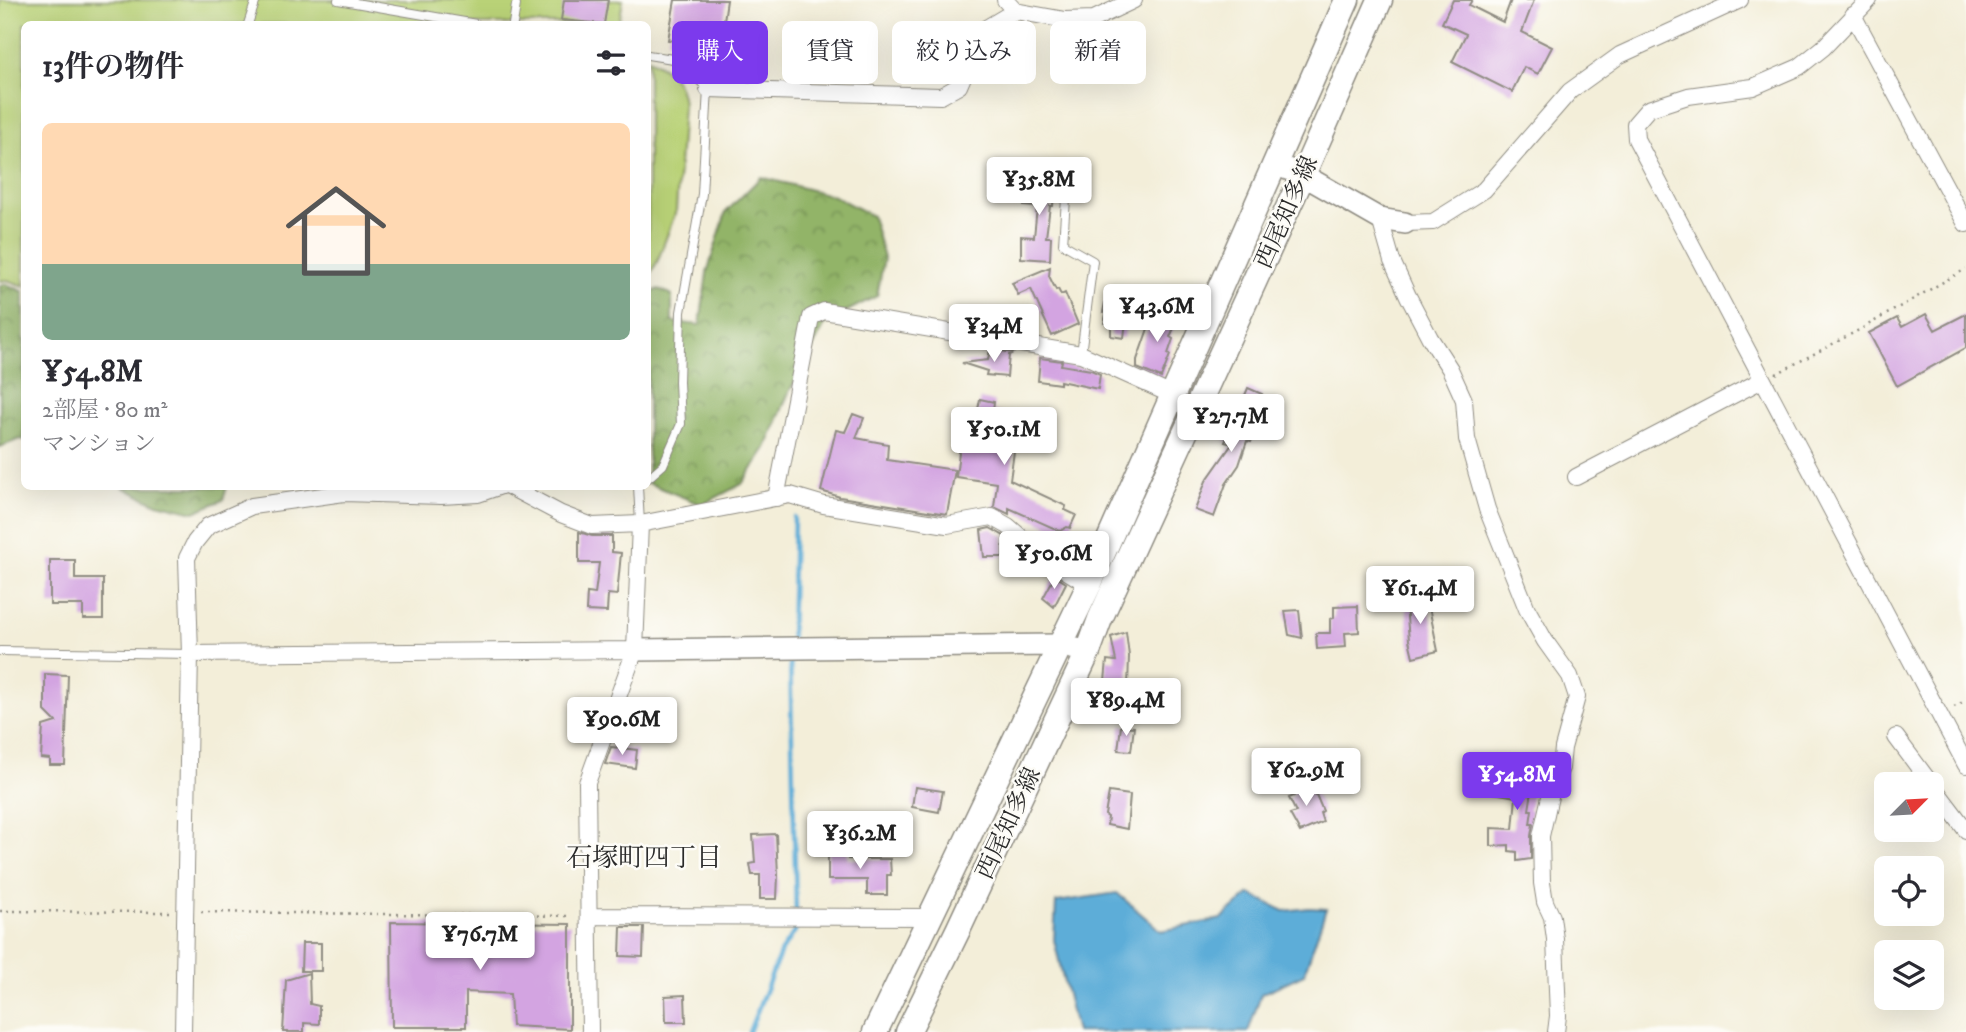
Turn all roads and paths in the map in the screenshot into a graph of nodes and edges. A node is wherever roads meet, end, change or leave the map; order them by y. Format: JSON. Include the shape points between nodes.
{"nodes":[{"id":1,"x":256,"y":0,"type":"edge"},
{"id":2,"x":338,"y":0,"type":"edge"},
{"id":3,"x":1134,"y":0,"type":"edge"},
{"id":4,"x":1347,"y":0,"type":"edge"},
{"id":5,"x":1380,"y":0,"type":"edge"},
{"id":6,"x":1740,"y":0,"type":"edge"},
{"id":7,"x":1869,"y":0,"type":"edge"},
{"id":8,"x":516,"y":5,"type":"dead end"},
{"id":9,"x":1010,"y":5,"type":"edge"},
{"id":10,"x":1853,"y":15,"type":"junction"},
{"id":11,"x":249,"y":21,"type":"edge"},
{"id":12,"x":460,"y":21,"type":"edge"},
{"id":13,"x":513,"y":21,"type":"edge"},
{"id":14,"x":651,"y":55,"type":"edge"},
{"id":15,"x":708,"y":89,"type":"junction"},
{"id":16,"x":1274,"y":164,"type":"junction"},
{"id":17,"x":1068,"y":168,"type":"dead end"},
{"id":18,"x":1303,"y":175,"type":"junction"},
{"id":19,"x":1380,"y":219,"type":"junction"},
{"id":20,"x":1405,"y":223,"type":"joint"},
{"id":21,"x":1966,"y":224,"type":"edge"},
{"id":22,"x":1966,"y":269,"type":"edge"},
{"id":23,"x":1081,"y":354,"type":"junction"},
{"id":24,"x":1762,"y":380,"type":"junction"},
{"id":25,"x":1172,"y":395,"type":"junction"},
{"id":26,"x":651,"y":475,"type":"edge"},
{"id":27,"x":1576,"y":477,"type":"dead end"},
{"id":28,"x":490,"y":490,"type":"edge"},
{"id":29,"x":516,"y":490,"type":"edge"},
{"id":30,"x":638,"y":490,"type":"edge"},
{"id":31,"x":776,"y":498,"type":"junction"},
{"id":32,"x":640,"y":524,"type":"junction"},
{"id":33,"x":1089,"y":585,"type":"junction"},
{"id":34,"x":1060,"y":645,"type":"junction"},
{"id":35,"x":635,"y":650,"type":"junction"},
{"id":36,"x":0,"y":651,"type":"edge"},
{"id":37,"x":1088,"y":652,"type":"junction"},
{"id":38,"x":190,"y":654,"type":"junction"},
{"id":39,"x":1896,"y":737,"type":"dead end"},
{"id":40,"x":1966,"y":765,"type":"edge"},
{"id":41,"x":1922,"y":772,"type":"edge"},
{"id":42,"x":1944,"y":801,"type":"edge"},
{"id":43,"x":1966,"y":830,"type":"edge"},
{"id":44,"x":0,"y":911,"type":"edge"},
{"id":45,"x":184,"y":912,"type":"junction"},
{"id":46,"x":590,"y":916,"type":"junction"},
{"id":47,"x":932,"y":917,"type":"junction"},
{"id":48,"x":183,"y":1032,"type":"edge"},
{"id":49,"x":590,"y":1032,"type":"edge"},
{"id":50,"x":875,"y":1032,"type":"edge"},
{"id":51,"x":908,"y":1032,"type":"edge"},
{"id":52,"x":1556,"y":1032,"type":"edge"}],
"edges":[{"from":1,"to":11,"type":"lane"},
{"from":2,"to":12,"type":"lane"},
{"from":3,"to":9,"type":"street","via":[[1094,19],[1065,20]]},
{"from":4,"to":16,"type":"main road","name":"西尾知多線"},
{"from":5,"to":18,"type":"main road","name":"西尾知多線"},
{"from":6,"to":20,"type":"street","via":[[1620,55],[1570,91],[1484,190],[1433,222]]},
{"from":7,"to":10,"type":"street"},
{"from":8,"to":13,"type":"lane"},
{"from":9,"to":15,"type":"street","via":[[983,30],[959,86],[941,96]]},
{"from":10,"to":21,"type":"street"},
{"from":10,"to":24,"type":"street","via":[[1800,67],[1753,87],[1688,96],[1647,109],[1635,124],[1636,139]]},
{"from":14,"to":15,"type":"lane","via":[[679,60]]},
{"from":15,"to":26,"type":"lane","via":[[702,194],[681,312],[681,424],[663,465]]},
{"from":16,"to":18,"type":"street"},
{"from":16,"to":25,"type":"main road","name":"西尾知多線"},
{"from":17,"to":23,"type":"lane","via":[[1063,244],[1093,261]]},
{"from":18,"to":19,"type":"street"},
{"from":18,"to":37,"type":"main road","name":"西尾知多線"},
{"from":19,"to":20,"type":"street"},
{"from":19,"to":52,"type":"street","via":[[1408,296],[1464,400],[1467,439],[1487,509],[1527,609],[1570,676],[1577,697],[1541,836],[1542,883],[1555,939]]},
{"from":22,"to":24,"type":"path"},
{"from":23,"to":25,"type":"street"},
{"from":23,"to":31,"type":"street","via":[[824,312],[811,317]]},
{"from":24,"to":27,"type":"street"},
{"from":24,"to":40,"type":"street"},
{"from":25,"to":33,"type":"main road","name":"西尾知多線"},
{"from":28,"to":38,"type":"street","via":[[441,496],[344,493],[252,506],[208,526],[187,558]]},
{"from":29,"to":32,"type":"street","via":[[592,526]]},
{"from":30,"to":32,"type":"lane"},
{"from":31,"to":32,"type":"street"},
{"from":31,"to":33,"type":"street","via":[[790,495],[947,525],[992,517]]},
{"from":32,"to":35,"type":"street"},
{"from":33,"to":34,"type":"main road","name":"西尾知多線"},
{"from":34,"to":35,"type":"street"},
{"from":34,"to":37,"type":"street"},
{"from":34,"to":47,"type":"main road","name":"西尾知多線"},
{"from":35,"to":38,"type":"street"},
{"from":35,"to":46,"type":"street","via":[[587,783]]},
{"from":36,"to":38,"type":"lane"},
{"from":37,"to":51,"type":"main road","name":"西尾知多線"},
{"from":38,"to":45,"type":"street"},
{"from":39,"to":41,"type":"street"},
{"from":42,"to":43,"type":"street"},
{"from":44,"to":45,"type":"path"},
{"from":45,"to":46,"type":"path"},
{"from":45,"to":48,"type":"street"},
{"from":46,"to":47,"type":"street"},
{"from":46,"to":49,"type":"street"},
{"from":47,"to":50,"type":"main road","name":"西尾知多線"}]}
